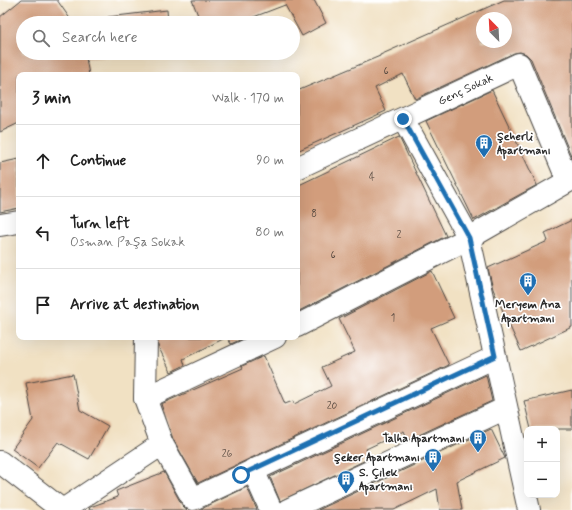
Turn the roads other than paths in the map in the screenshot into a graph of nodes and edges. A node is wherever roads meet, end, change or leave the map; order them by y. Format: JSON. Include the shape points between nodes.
{"nodes":[{"id":1,"x":403,"y":119,"type":"junction"},
{"id":2,"x":300,"y":167,"type":"edge"},
{"id":3,"x":570,"y":180,"type":"edge"},
{"id":4,"x":16,"y":222,"type":"edge"},
{"id":5,"x":0,"y":225,"type":"edge"},
{"id":6,"x":469,"y":238,"type":"junction"},
{"id":7,"x":300,"y":324,"type":"edge"},
{"id":8,"x":146,"y":340,"type":"edge"},
{"id":9,"x":269,"y":340,"type":"edge"},
{"id":10,"x":495,"y":356,"type":"junction"},
{"id":11,"x":145,"y":398,"type":"junction"},
{"id":12,"x":506,"y":408,"type":"junction"},
{"id":13,"x":162,"y":444,"type":"junction"},
{"id":14,"x":0,"y":462,"type":"edge"},
{"id":15,"x":253,"y":470,"type":"junction"},
{"id":16,"x":188,"y":505,"type":"edge"},
{"id":17,"x":63,"y":510,"type":"edge"},
{"id":18,"x":271,"y":510,"type":"edge"},
{"id":19,"x":288,"y":510,"type":"edge"},
{"id":20,"x":529,"y":510,"type":"edge"}],
"edges":[{"from":1,"to":2,"type":"street","name":"Genç Sokak"},
{"from":1,"to":3,"type":"street","name":"Genç Sokak","via":[[519,64]]},
{"from":1,"to":6,"type":"street"},
{"from":3,"to":6,"type":"street"},
{"from":4,"to":5,"type":"street"},
{"from":6,"to":7,"type":"street"},
{"from":6,"to":10,"type":"street"},
{"from":8,"to":11,"type":"street"},
{"from":9,"to":11,"type":"street"},
{"from":10,"to":12,"type":"street"},
{"from":10,"to":15,"type":"street"},
{"from":11,"to":13,"type":"street"},
{"from":12,"to":19,"type":"street"},
{"from":12,"to":20,"type":"street"},
{"from":13,"to":16,"type":"street"},
{"from":13,"to":17,"type":"street"},
{"from":14,"to":17,"type":"street"},
{"from":15,"to":16,"type":"street"},
{"from":15,"to":18,"type":"street"}]}
